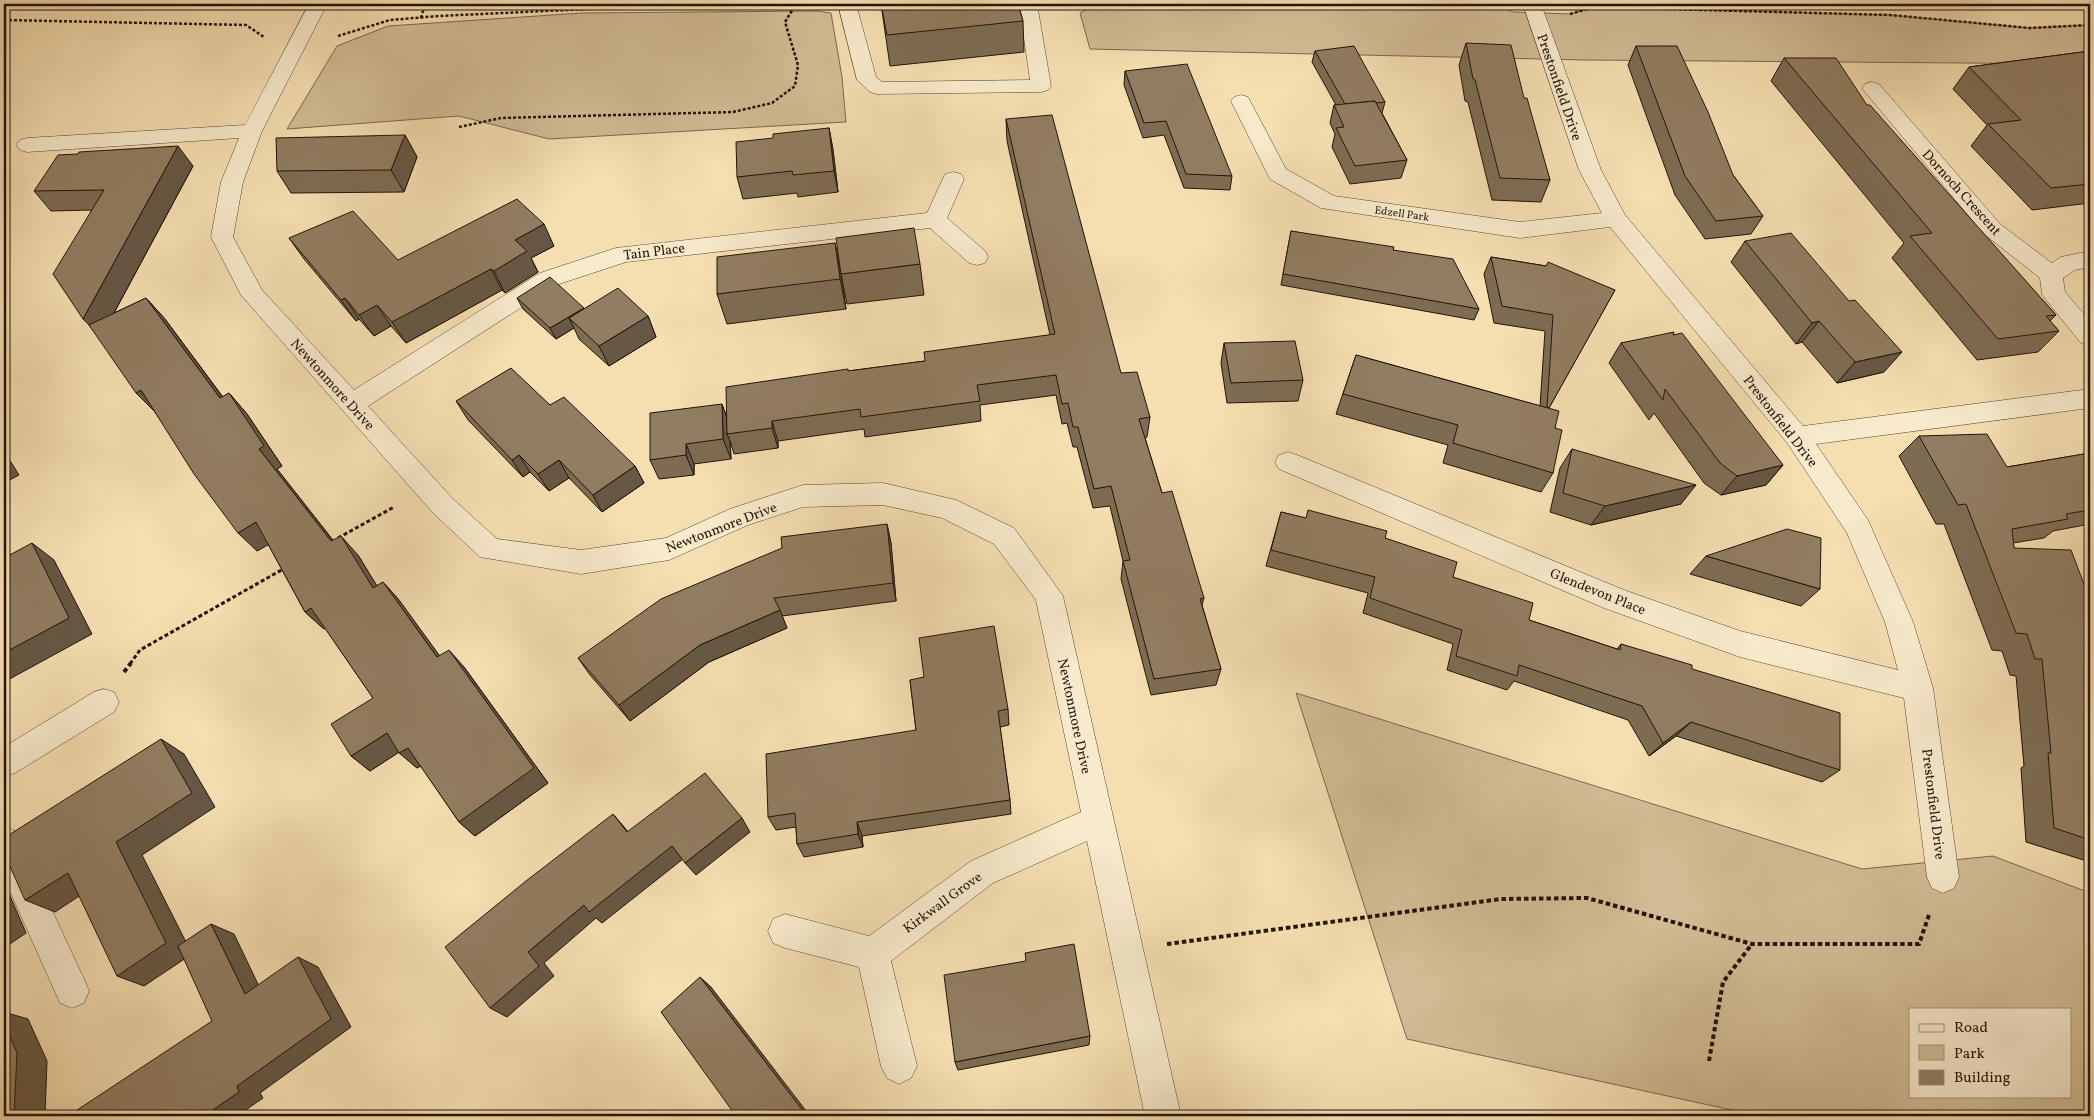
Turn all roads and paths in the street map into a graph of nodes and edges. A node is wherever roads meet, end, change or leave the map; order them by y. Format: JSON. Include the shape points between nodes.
{"nodes":[{"id":1,"x":318,"y":4,"type":"edge"},
{"id":2,"x":425,"y":4,"type":"edge"},
{"id":3,"x":796,"y":4,"type":"edge"},
{"id":4,"x":821,"y":4,"type":"edge"},
{"id":5,"x":847,"y":4,"type":"edge"},
{"id":6,"x":1028,"y":4,"type":"edge"},
{"id":7,"x":1533,"y":8,"type":"edge"},
{"id":8,"x":422,"y":18,"type":"junction"},
{"id":9,"x":4,"y":20,"type":"edge"},
{"id":10,"x":2090,"y":25,"type":"edge"},
{"id":11,"x":302,"y":36,"type":"junction"},
{"id":12,"x":1872,"y":88,"type":"dead end"},
{"id":13,"x":1241,"y":101,"type":"dead end"},
{"id":14,"x":459,"y":127,"type":"dead end"},
{"id":15,"x":252,"y":131,"type":"junction"},
{"id":16,"x":27,"y":145,"type":"dead end"},
{"id":17,"x":953,"y":179,"type":"dead end"},
{"id":18,"x":1616,"y":219,"type":"junction"},
{"id":19,"x":935,"y":220,"type":"junction"},
{"id":20,"x":978,"y":257,"type":"dead end"},
{"id":21,"x":2090,"y":260,"type":"edge"},
{"id":22,"x":2051,"y":275,"type":"junction"},
{"id":23,"x":2090,"y":336,"type":"edge"},
{"id":24,"x":2090,"y":398,"type":"edge"},
{"id":25,"x":352,"y":404,"type":"junction"},
{"id":26,"x":1797,"y":437,"type":"junction"},
{"id":27,"x":1288,"y":462,"type":"dead end"},
{"id":28,"x":427,"y":488,"type":"junction"},
{"id":29,"x":331,"y":542,"type":"edge"},
{"id":30,"x":288,"y":566,"type":"edge"},
{"id":31,"x":1918,"y":688,"type":"junction"},
{"id":32,"x":104,"y":702,"type":"joint"},
{"id":33,"x":4,"y":763,"type":"edge"},
{"id":34,"x":1098,"y":820,"type":"junction"},
{"id":35,"x":4,"y":842,"type":"edge"},
{"id":36,"x":1943,"y":876,"type":"joint"},
{"id":37,"x":785,"y":931,"type":"dead end"},
{"id":38,"x":1752,"y":944,"type":"junction"},
{"id":39,"x":1127,"y":949,"type":"junction"},
{"id":40,"x":873,"y":954,"type":"junction"},
{"id":41,"x":72,"y":991,"type":"dead end"},
{"id":42,"x":1709,"y":1061,"type":"dead end"},
{"id":43,"x":899,"y":1066,"type":"dead end"},
{"id":44,"x":1163,"y":1116,"type":"edge"}],
"edges":[{"from":1,"to":11,"type":"street","name":"Newtonmore Drive"},
{"from":2,"to":8,"type":"path"},
{"from":3,"to":4,"type":"path"},
{"from":3,"to":8,"type":"path","via":[[609,8]]},
{"from":3,"to":14,"type":"path","via":[[785,22],[798,66],[795,86],[772,103],[733,112],[501,118]]},
{"from":5,"to":6,"type":"street","via":[[867,80],[877,88],[886,88],[1041,86]]},
{"from":7,"to":10,"type":"path","via":[[1571,14],[1594,7],[1890,14],[2030,28]]},
{"from":7,"to":18,"type":"street","name":"Prestonfield Drive","via":[[1590,170]]},
{"from":8,"to":11,"type":"path","via":[[390,20],[341,36]]},
{"from":9,"to":11,"type":"path","via":[[246,25],[262,37]]},
{"from":11,"to":15,"type":"street","name":"Newtonmore Drive"},
{"from":12,"to":22,"type":"street","name":"Dornoch Crescent","via":[[1992,229]]},
{"from":13,"to":18,"type":"street","name":"Edzell Park","via":[[1278,174],[1329,203],[1520,230]]},
{"from":15,"to":16,"type":"street"},
{"from":15,"to":25,"type":"street","name":"Newtonmore Drive","via":[[232,182],[222,237],[253,295]]},
{"from":17,"to":19,"type":"street"},
{"from":18,"to":26,"type":"street","name":"Prestonfield Drive"},
{"from":19,"to":20,"type":"street"},
{"from":19,"to":25,"type":"street","name":"Tain Place","via":[[624,254],[548,279]]},
{"from":21,"to":22,"type":"street","via":[[2068,263]]},
{"from":22,"to":23,"type":"street","via":[[2054,294]]},
{"from":24,"to":26,"type":"street"},
{"from":25,"to":28,"type":"street","name":"Newtonmore Drive"},
{"from":26,"to":31,"type":"street","name":"Prestonfield Drive","via":[[1858,528],[1899,622]]},
{"from":27,"to":31,"type":"street","name":"Glendevon Place","via":[[1614,599],[1740,644]]},
{"from":28,"to":29,"type":"path"},
{"from":28,"to":34,"type":"street","name":"Newtonmore Drive","via":[[490,549],[581,562],[669,549],[739,517],[803,496],[883,494],[947,508],[1004,536],[1049,596]]},
{"from":30,"to":32,"type":"path","via":[[140,650]]},
{"from":31,"to":36,"type":"street","name":"Prestonfield Drive"},
{"from":32,"to":33,"type":"street"},
{"from":34,"to":39,"type":"street","name":"Newtonmore Drive"},
{"from":34,"to":40,"type":"street","name":"Kirkwall Grove","via":[[982,872]]},
{"from":35,"to":41,"type":"street"},
{"from":36,"to":38,"type":"path","via":[[1919,944]]},
{"from":37,"to":40,"type":"street"},
{"from":38,"to":39,"type":"path","via":[[1587,898],[1501,899]]},
{"from":38,"to":42,"type":"path","via":[[1723,982]]},
{"from":39,"to":44,"type":"street","name":"Newtonmore Drive"},
{"from":40,"to":43,"type":"street"}]}
